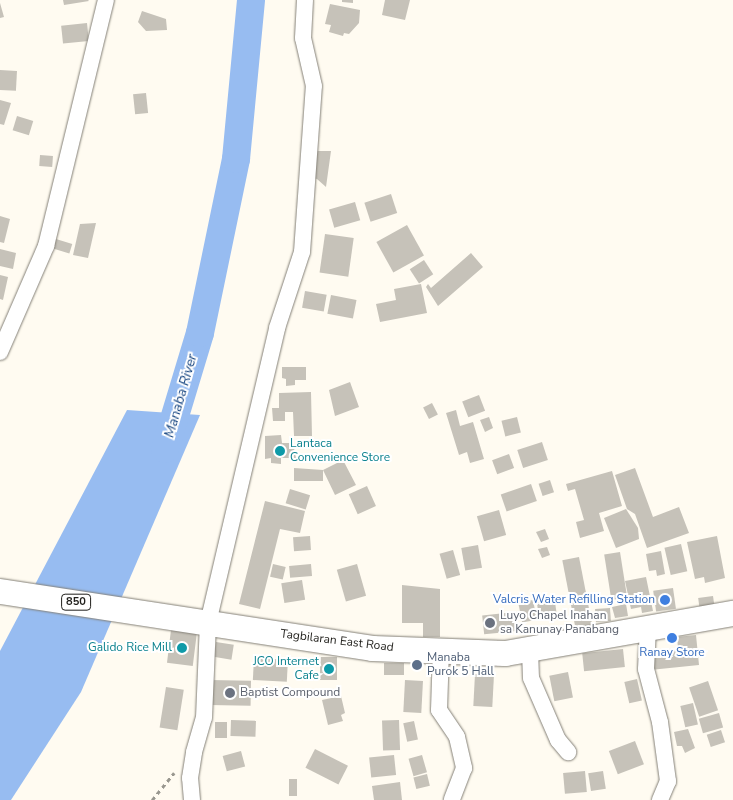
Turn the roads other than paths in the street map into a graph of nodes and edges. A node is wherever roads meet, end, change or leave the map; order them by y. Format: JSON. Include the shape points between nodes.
{"nodes":[{"id":1,"x":106,"y":0,"type":"edge"},
{"id":2,"x":306,"y":0,"type":"edge"},
{"id":3,"x":0,"y":352,"type":"edge"},
{"id":4,"x":0,"y":592,"type":"edge"},
{"id":5,"x":733,"y":613,"type":"edge"},
{"id":6,"x":208,"y":623,"type":"junction"},
{"id":7,"x":648,"y":627,"type":"junction"},
{"id":8,"x":441,"y":650,"type":"junction"},
{"id":9,"x":530,"y":650,"type":"junction"},
{"id":10,"x":568,"y":752,"type":"dead end"},
{"id":11,"x":192,"y":800,"type":"edge"},
{"id":12,"x":452,"y":800,"type":"edge"},
{"id":13,"x":660,"y":800,"type":"edge"}],
"edges":[{"from":1,"to":3,"type":"street","via":[[46,246]]},
{"from":2,"to":6,"type":"street","via":[[303,38],[314,86],[302,252],[277,328]]},
{"from":4,"to":6,"type":"main road","name":"Tagbilaran East Road","number":"850"},
{"from":5,"to":7,"type":"main road","name":"Tagbilaran East Road","number":"850"},
{"from":6,"to":8,"type":"main road","name":"Tagbilaran East Road","number":"850","via":[[372,648]]},
{"from":6,"to":11,"type":"street","via":[[204,718],[190,778]]},
{"from":7,"to":9,"type":"main road","name":"Tagbilaran East Road","number":"850"},
{"from":7,"to":13,"type":"street","via":[[646,670],[660,722],[668,781]]},
{"from":8,"to":9,"type":"main road","name":"Tagbilaran East Road","number":"850","via":[[505,653]]},
{"from":8,"to":12,"type":"street","via":[[439,710],[457,737],[464,768]]},
{"from":9,"to":10,"type":"street","via":[[531,678],[558,740]]}]}
